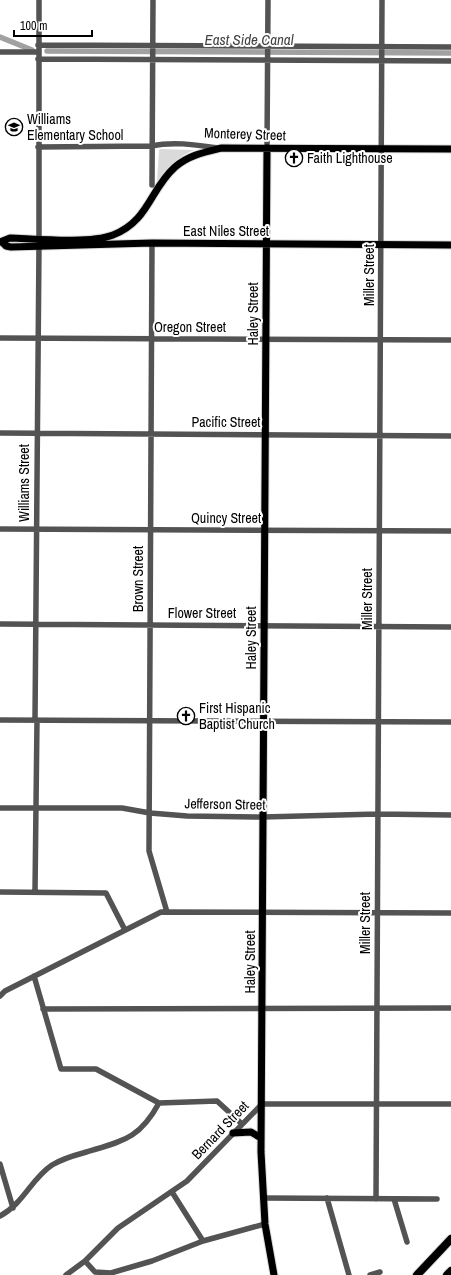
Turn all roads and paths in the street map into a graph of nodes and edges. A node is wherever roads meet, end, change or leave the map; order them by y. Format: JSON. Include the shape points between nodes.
{"nodes":[{"id":1,"x":39,"y":0,"type":"edge"},
{"id":2,"x":153,"y":0,"type":"edge"},
{"id":3,"x":268,"y":0,"type":"edge"},
{"id":4,"x":382,"y":0,"type":"edge"},
{"id":5,"x":38,"y":45,"type":"junction"},
{"id":6,"x":153,"y":46,"type":"junction"},
{"id":7,"x":268,"y":46,"type":"junction"},
{"id":8,"x":382,"y":46,"type":"junction"},
{"id":9,"x":451,"y":47,"type":"edge"},
{"id":10,"x":0,"y":52,"type":"edge"},
{"id":11,"x":38,"y":52,"type":"junction"},
{"id":12,"x":38,"y":59,"type":"junction"},
{"id":13,"x":153,"y":59,"type":"junction"},
{"id":14,"x":267,"y":60,"type":"junction"},
{"id":15,"x":382,"y":61,"type":"junction"},
{"id":16,"x":451,"y":61,"type":"edge"},
{"id":17,"x":152,"y":146,"type":"junction"},
{"id":18,"x":38,"y":147,"type":"junction"},
{"id":19,"x":222,"y":148,"type":"junction"},
{"id":20,"x":267,"y":148,"type":"junction"},
{"id":21,"x":382,"y":149,"type":"junction"},
{"id":22,"x":451,"y":149,"type":"edge"},
{"id":23,"x":152,"y":185,"type":"dead end"},
{"id":24,"x":1,"y":242,"type":"edge"},
{"id":25,"x":39,"y":242,"type":"junction"},
{"id":26,"x":152,"y":243,"type":"junction"},
{"id":27,"x":266,"y":244,"type":"junction"},
{"id":28,"x":381,"y":244,"type":"junction"},
{"id":29,"x":451,"y":245,"type":"edge"},
{"id":30,"x":0,"y":338,"type":"edge"},
{"id":31,"x":37,"y":338,"type":"junction"},
{"id":32,"x":151,"y":339,"type":"junction"},
{"id":33,"x":266,"y":339,"type":"junction"},
{"id":34,"x":380,"y":340,"type":"junction"},
{"id":35,"x":451,"y":340,"type":"edge"},
{"id":36,"x":0,"y":433,"type":"edge"},
{"id":37,"x":36,"y":433,"type":"junction"},
{"id":38,"x":151,"y":434,"type":"junction"},
{"id":39,"x":265,"y":435,"type":"junction"},
{"id":40,"x":380,"y":435,"type":"junction"},
{"id":41,"x":451,"y":436,"type":"edge"},
{"id":42,"x":0,"y":529,"type":"edge"},
{"id":43,"x":36,"y":529,"type":"junction"},
{"id":44,"x":150,"y":530,"type":"junction"},
{"id":45,"x":265,"y":530,"type":"junction"},
{"id":46,"x":379,"y":531,"type":"junction"},
{"id":47,"x":451,"y":531,"type":"edge"},
{"id":48,"x":0,"y":624,"type":"edge"},
{"id":49,"x":35,"y":624,"type":"junction"},
{"id":50,"x":150,"y":625,"type":"junction"},
{"id":51,"x":264,"y":626,"type":"junction"},
{"id":52,"x":379,"y":626,"type":"junction"},
{"id":53,"x":451,"y":627,"type":"edge"},
{"id":54,"x":0,"y":720,"type":"edge"},
{"id":55,"x":36,"y":720,"type":"junction"},
{"id":56,"x":150,"y":721,"type":"junction"},
{"id":57,"x":264,"y":722,"type":"junction"},
{"id":58,"x":378,"y":722,"type":"junction"},
{"id":59,"x":451,"y":722,"type":"edge"},
{"id":60,"x":0,"y":808,"type":"edge"},
{"id":61,"x":36,"y":808,"type":"junction"},
{"id":62,"x":150,"y":813,"type":"junction"},
{"id":63,"x":378,"y":814,"type":"junction"},
{"id":64,"x":451,"y":815,"type":"edge"},
{"id":65,"x":263,"y":817,"type":"junction"},
{"id":66,"x":0,"y":892,"type":"edge"},
{"id":67,"x":35,"y":892,"type":"junction"},
{"id":68,"x":167,"y":912,"type":"junction"},
{"id":69,"x":263,"y":913,"type":"junction"},
{"id":70,"x":377,"y":913,"type":"junction"},
{"id":71,"x":451,"y":913,"type":"edge"},
{"id":72,"x":125,"y":930,"type":"junction"},
{"id":73,"x":34,"y":976,"type":"junction"},
{"id":74,"x":2,"y":989,"type":"edge"},
{"id":75,"x":0,"y":996,"type":"edge"},
{"id":76,"x":262,"y":1008,"type":"junction"},
{"id":77,"x":377,"y":1008,"type":"junction"},
{"id":78,"x":451,"y":1008,"type":"edge"},
{"id":79,"x":44,"y":1009,"type":"junction"},
{"id":80,"x":159,"y":1103,"type":"junction"},
{"id":81,"x":262,"y":1104,"type":"junction"},
{"id":82,"x":376,"y":1104,"type":"junction"},
{"id":83,"x":451,"y":1104,"type":"edge"},
{"id":84,"x":242,"y":1124,"type":"junction"},
{"id":85,"x":233,"y":1133,"type":"junction"},
{"id":86,"x":261,"y":1138,"type":"junction"},
{"id":87,"x":0,"y":1164,"type":"edge"},
{"id":88,"x":172,"y":1192,"type":"junction"},
{"id":89,"x":263,"y":1198,"type":"junction"},
{"id":90,"x":327,"y":1198,"type":"junction"},
{"id":91,"x":376,"y":1199,"type":"junction"},
{"id":92,"x":394,"y":1199,"type":"junction"},
{"id":93,"x":437,"y":1199,"type":"dead end"},
{"id":94,"x":13,"y":1208,"type":"junction"},
{"id":95,"x":0,"y":1216,"type":"edge"},
{"id":96,"x":265,"y":1224,"type":"junction"},
{"id":97,"x":451,"y":1239,"type":"edge"},
{"id":98,"x":203,"y":1241,"type":"junction"},
{"id":99,"x":407,"y":1242,"type":"dead end"},
{"id":100,"x":85,"y":1261,"type":"junction"},
{"id":101,"x":451,"y":1271,"type":"edge"},
{"id":102,"x":380,"y":1272,"type":"dead end"},
{"id":103,"x":66,"y":1275,"type":"edge"},
{"id":104,"x":274,"y":1275,"type":"edge"},
{"id":105,"x":349,"y":1275,"type":"edge"},
{"id":106,"x":370,"y":1275,"type":"edge"},
{"id":107,"x":417,"y":1275,"type":"edge"},
{"id":108,"x":447,"y":1275,"type":"edge"}],
"edges":[{"from":1,"to":5,"type":"street","name":"Williams Street"},
{"from":2,"to":6,"type":"street"},
{"from":3,"to":7,"type":"street","name":"Haley Street"},
{"from":4,"to":8,"type":"street","name":"Miller Street"},
{"from":5,"to":6,"type":"street"},
{"from":5,"to":11,"type":"street","name":"Williams Street"},
{"from":6,"to":7,"type":"street"},
{"from":6,"to":13,"type":"street"},
{"from":7,"to":8,"type":"street"},
{"from":7,"to":14,"type":"street","name":"Haley Street"},
{"from":8,"to":9,"type":"street"},
{"from":8,"to":15,"type":"street","name":"Miller Street"},
{"from":10,"to":11,"type":"street"},
{"from":11,"to":12,"type":"street","name":"Williams Street"},
{"from":12,"to":13,"type":"street"},
{"from":12,"to":18,"type":"street","name":"Williams Street"},
{"from":13,"to":14,"type":"street"},
{"from":13,"to":17,"type":"street"},
{"from":14,"to":15,"type":"street"},
{"from":14,"to":20,"type":"street","name":"Haley Street"},
{"from":15,"to":16,"type":"street"},
{"from":15,"to":21,"type":"street","name":"Miller Street"},
{"from":17,"to":18,"type":"street","name":"Monterey Street"},
{"from":17,"to":19,"type":"street","name":"Monterey Street","via":[[199,145]]},
{"from":17,"to":23,"type":"street"},
{"from":18,"to":25,"type":"street","name":"Williams Street"},
{"from":19,"to":20,"type":"main road","name":"Monterey Street"},
{"from":19,"to":25,"type":"main road","name":"East Niles Street","via":[[193,156],[175,167],[138,218],[114,234],[99,239]]},
{"from":20,"to":21,"type":"main road","name":"Monterey Street"},
{"from":20,"to":27,"type":"main road","name":"Haley Street"},
{"from":21,"to":22,"type":"main road","name":"Monterey Street"},
{"from":21,"to":28,"type":"street","name":"Miller Street"},
{"from":24,"to":25,"type":"main road","name":"East Niles Street","via":[[10,238]]},
{"from":25,"to":26,"type":"main road","name":"East Niles Street","via":[[96,246]]},
{"from":25,"to":31,"type":"street","name":"Williams Street"},
{"from":26,"to":27,"type":"main road","name":"East Niles Street"},
{"from":26,"to":32,"type":"street","name":"Brown Street"},
{"from":27,"to":28,"type":"main road","name":"East Niles Street"},
{"from":27,"to":33,"type":"main road","name":"Haley Street"},
{"from":28,"to":29,"type":"main road","name":"East Niles Street"},
{"from":28,"to":34,"type":"street","name":"Miller Street"},
{"from":30,"to":31,"type":"street","name":"Oregon Street"},
{"from":31,"to":32,"type":"street","name":"Oregon Street"},
{"from":31,"to":37,"type":"street","name":"Williams Street"},
{"from":32,"to":33,"type":"street","name":"Oregon Street"},
{"from":32,"to":38,"type":"street","name":"Brown Street"},
{"from":33,"to":34,"type":"street","name":"Oregon Street"},
{"from":33,"to":39,"type":"main road","name":"Haley Street"},
{"from":34,"to":35,"type":"street","name":"Oregon Street"},
{"from":34,"to":40,"type":"street","name":"Miller Street"},
{"from":36,"to":37,"type":"street","name":"Pacific Street"},
{"from":37,"to":38,"type":"street","name":"Pacific Street"},
{"from":37,"to":43,"type":"street","name":"Williams Street"},
{"from":38,"to":39,"type":"street","name":"Pacific Street"},
{"from":38,"to":44,"type":"street","name":"Brown Street"},
{"from":39,"to":40,"type":"street","name":"Pacific Street"},
{"from":39,"to":45,"type":"main road","name":"Haley Street"},
{"from":40,"to":41,"type":"street","name":"Pacific Street"},
{"from":40,"to":46,"type":"street","name":"Miller Street"},
{"from":42,"to":43,"type":"street","name":"Quincy Street"},
{"from":43,"to":44,"type":"street","name":"Quincy Street"},
{"from":43,"to":49,"type":"street","name":"Williams Street"},
{"from":44,"to":45,"type":"street","name":"Quincy Street"},
{"from":44,"to":50,"type":"street","name":"Brown Street"},
{"from":45,"to":46,"type":"street","name":"Quincy Street"},
{"from":45,"to":51,"type":"main road","name":"Haley Street"},
{"from":46,"to":47,"type":"street","name":"Quincy Street"},
{"from":46,"to":52,"type":"street","name":"Miller Street"},
{"from":48,"to":49,"type":"street","name":"Flower Street"},
{"from":49,"to":50,"type":"street","name":"Flower Street"},
{"from":49,"to":55,"type":"street","name":"Williams Street"},
{"from":50,"to":51,"type":"street","name":"Flower Street"},
{"from":50,"to":56,"type":"street","name":"Brown Street"},
{"from":51,"to":52,"type":"street","name":"Flower Street"},
{"from":51,"to":57,"type":"main road","name":"Haley Street"},
{"from":52,"to":53,"type":"street","name":"Flower Street"},
{"from":52,"to":58,"type":"street","name":"Miller Street"},
{"from":54,"to":55,"type":"street"},
{"from":55,"to":56,"type":"street"},
{"from":55,"to":61,"type":"street","name":"Williams Street"},
{"from":56,"to":57,"type":"street"},
{"from":56,"to":62,"type":"street","name":"Brown Street"},
{"from":57,"to":58,"type":"street"},
{"from":57,"to":65,"type":"main road","name":"Haley Street"},
{"from":58,"to":59,"type":"street"},
{"from":58,"to":63,"type":"street","name":"Miller Street"},
{"from":60,"to":61,"type":"street","name":"Jefferson Street"},
{"from":61,"to":62,"type":"street","name":"Jefferson Street","via":[[122,808]]},
{"from":61,"to":67,"type":"street","name":"Williams Street"},
{"from":62,"to":65,"type":"street","name":"Jefferson Street"},
{"from":62,"to":68,"type":"street","name":"Brown Street","via":[[149,851]]},
{"from":63,"to":64,"type":"street","name":"Jefferson Street"},
{"from":63,"to":65,"type":"street","name":"Jefferson Street"},
{"from":63,"to":70,"type":"street","name":"Miller Street"},
{"from":65,"to":69,"type":"main road","name":"Haley Street"},
{"from":66,"to":67,"type":"street"},
{"from":67,"to":72,"type":"street","via":[[106,892]]},
{"from":68,"to":69,"type":"street"},
{"from":68,"to":72,"type":"street","via":[[161,912]]},
{"from":69,"to":70,"type":"street"},
{"from":69,"to":76,"type":"main road","name":"Haley Street"},
{"from":70,"to":71,"type":"street"},
{"from":70,"to":77,"type":"street","name":"Miller Street"},
{"from":72,"to":73,"type":"street"},
{"from":73,"to":74,"type":"street"},
{"from":73,"to":79,"type":"street"},
{"from":74,"to":75,"type":"street"},
{"from":76,"to":77,"type":"street"},
{"from":76,"to":79,"type":"street"},
{"from":76,"to":81,"type":"main road","name":"Haley Street"},
{"from":77,"to":78,"type":"street"},
{"from":77,"to":82,"type":"street","name":"Miller Street"},
{"from":79,"to":80,"type":"street","via":[[61,1069],[96,1069]]},
{"from":80,"to":84,"type":"street","via":[[218,1101]]},
{"from":80,"to":94,"type":"street","via":[[146,1124],[134,1135],[117,1143],[68,1157],[51,1166]]},
{"from":81,"to":82,"type":"street","name":"Bernard Street"},
{"from":81,"to":84,"type":"street","name":"Bernard Street"},
{"from":81,"to":86,"type":"main road","name":"Haley Street"},
{"from":82,"to":83,"type":"street","name":"Bernard Street"},
{"from":82,"to":91,"type":"street","name":"Miller Street"},
{"from":84,"to":85,"type":"street","name":"Bernard Street"},
{"from":85,"to":86,"type":"main road","via":[[251,1132]]},
{"from":85,"to":88,"type":"street","name":"Bernard Street","via":[[187,1181]]},
{"from":86,"to":89,"type":"main road","name":"Haley Street"},
{"from":87,"to":94,"type":"street"},
{"from":88,"to":98,"type":"street"},
{"from":88,"to":100,"type":"street","name":"Bernard Street","via":[[118,1228]]},
{"from":89,"to":90,"type":"street"},
{"from":89,"to":96,"type":"main road","name":"Haley Street"},
{"from":90,"to":91,"type":"street"},
{"from":90,"to":105,"type":"street"},
{"from":91,"to":92,"type":"street"},
{"from":92,"to":93,"type":"street"},
{"from":92,"to":99,"type":"street"},
{"from":94,"to":95,"type":"street"},
{"from":96,"to":98,"type":"street"},
{"from":96,"to":104,"type":"main road","name":"Haley Street"},
{"from":97,"to":107,"type":"highway"},
{"from":98,"to":100,"type":"street","via":[[152,1261],[111,1273],[95,1272]]},
{"from":100,"to":103,"type":"street","name":"Bernard Street"},
{"from":101,"to":108,"type":"highway"},
{"from":102,"to":106,"type":"street"}]}
